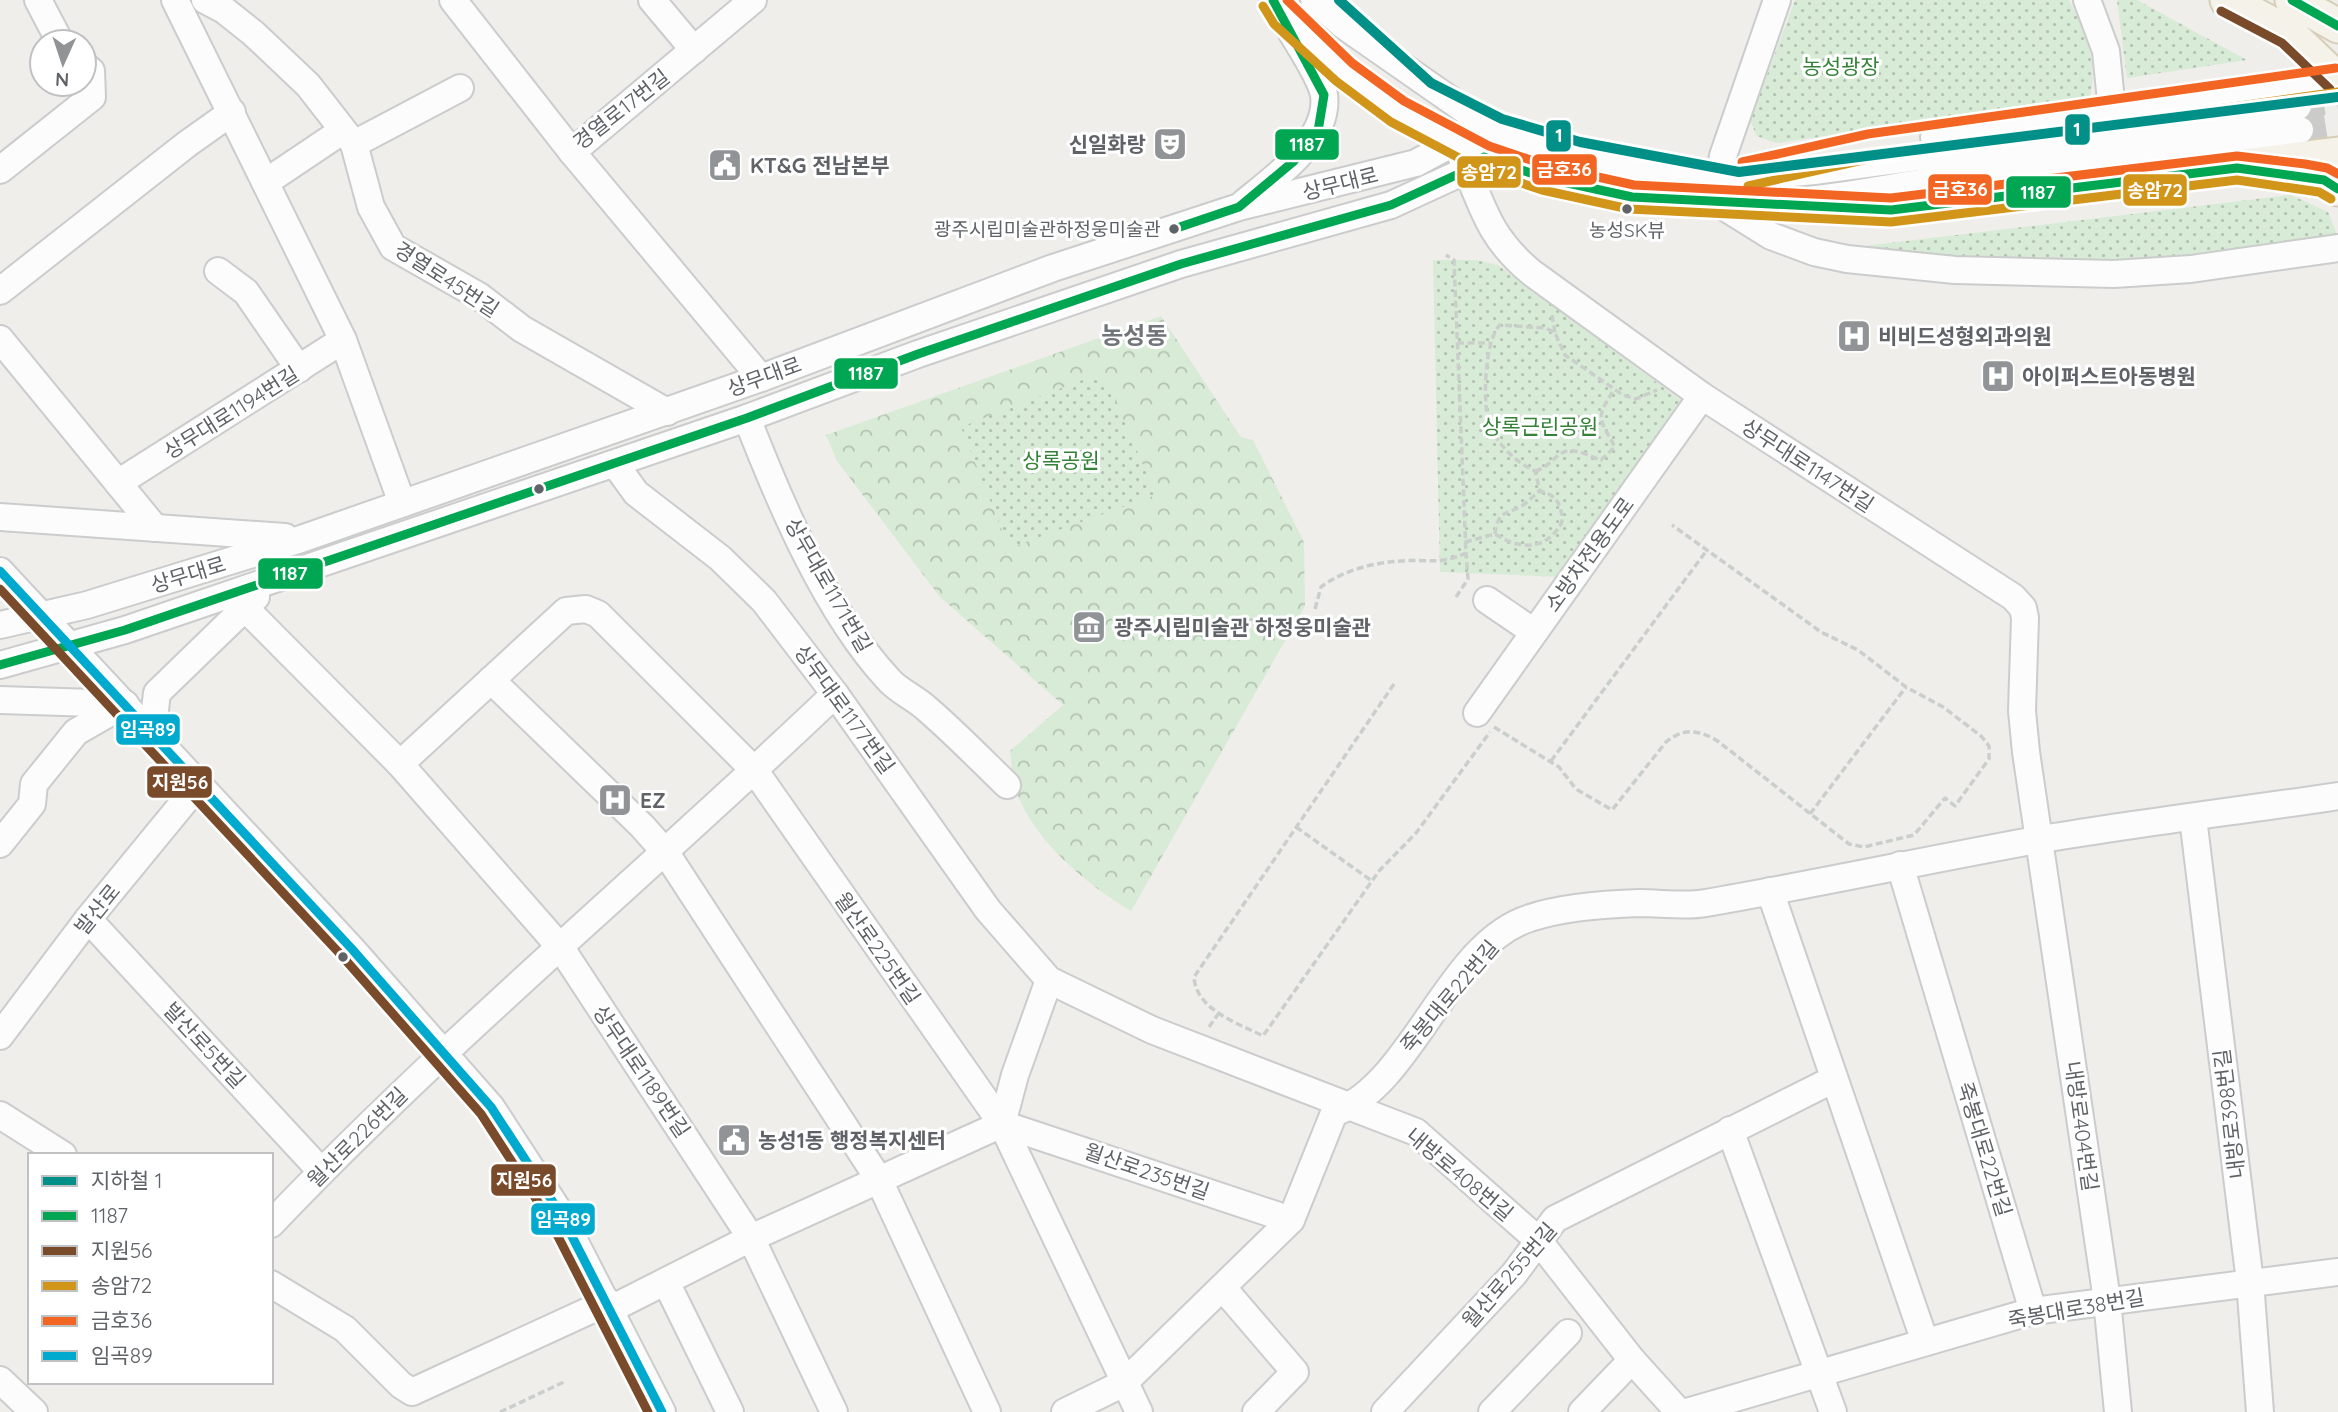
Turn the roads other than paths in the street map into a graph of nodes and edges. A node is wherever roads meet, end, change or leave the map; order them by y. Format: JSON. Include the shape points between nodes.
{"nodes":[{"id":1,"x":38,"y":0,"type":"edge"},
{"id":2,"x":175,"y":0,"type":"edge"},
{"id":3,"x":205,"y":0,"type":"edge"},
{"id":4,"x":453,"y":0,"type":"edge"},
{"id":5,"x":652,"y":0,"type":"edge"},
{"id":6,"x":753,"y":0,"type":"edge"},
{"id":7,"x":1314,"y":0,"type":"edge"},
{"id":8,"x":1777,"y":0,"type":"edge"},
{"id":9,"x":2087,"y":0,"type":"edge"},
{"id":10,"x":2227,"y":0,"type":"edge"},
{"id":11,"x":2292,"y":0,"type":"edge"},
{"id":12,"x":1278,"y":8,"type":"edge"},
{"id":13,"x":2336,"y":17,"type":"edge"},
{"id":14,"x":53,"y":28,"type":"edge"},
{"id":15,"x":694,"y":50,"type":"junction"},
{"id":16,"x":2338,"y":80,"type":"edge"},
{"id":17,"x":460,"y":88,"type":"dead end"},
{"id":18,"x":91,"y":98,"type":"edge"},
{"id":19,"x":2112,"y":111,"type":"junction"},
{"id":20,"x":232,"y":112,"type":"junction"},
{"id":21,"x":1478,"y":119,"type":"junction"},
{"id":22,"x":1514,"y":135,"type":"junction"},
{"id":23,"x":348,"y":137,"type":"junction"},
{"id":24,"x":1455,"y":142,"type":"junction"},
{"id":25,"x":572,"y":152,"type":"junction"},
{"id":26,"x":2338,"y":154,"type":"edge"},
{"id":27,"x":1476,"y":163,"type":"junction"},
{"id":28,"x":2237,"y":168,"type":"junction"},
{"id":29,"x":0,"y":170,"type":"edge"},
{"id":30,"x":266,"y":182,"type":"junction"},
{"id":31,"x":2338,"y":189,"type":"edge"},
{"id":32,"x":1719,"y":192,"type":"junction"},
{"id":33,"x":1774,"y":203,"type":"junction"},
{"id":34,"x":1240,"y":207,"type":"junction"},
{"id":35,"x":2338,"y":248,"type":"edge"},
{"id":36,"x":218,"y":271,"type":"dead end"},
{"id":37,"x":0,"y":291,"type":"edge"},
{"id":38,"x":0,"y":340,"type":"edge"},
{"id":39,"x":343,"y":340,"type":"junction"},
{"id":40,"x":299,"y":369,"type":"junction"},
{"id":41,"x":761,"y":378,"type":"junction"},
{"id":42,"x":1702,"y":396,"type":"junction"},
{"id":43,"x":667,"y":412,"type":"junction"},
{"id":44,"x":747,"y":418,"type":"junction"},
{"id":45,"x":615,"y":464,"type":"junction"},
{"id":46,"x":118,"y":483,"type":"junction"},
{"id":47,"x":402,"y":503,"type":"junction"},
{"id":48,"x":0,"y":517,"type":"edge"},
{"id":49,"x":155,"y":528,"type":"junction"},
{"id":50,"x":301,"y":538,"type":"junction"},
{"id":51,"x":0,"y":571,"type":"edge"},
{"id":52,"x":274,"y":579,"type":"junction"},
{"id":53,"x":1487,"y":600,"type":"dead end"},
{"id":54,"x":245,"y":608,"type":"junction"},
{"id":55,"x":42,"y":614,"type":"junction"},
{"id":56,"x":0,"y":625,"type":"edge"},
{"id":57,"x":1534,"y":632,"type":"junction"},
{"id":58,"x":73,"y":646,"type":"junction"},
{"id":59,"x":0,"y":666,"type":"edge"},
{"id":60,"x":491,"y":680,"type":"junction"},
{"id":61,"x":835,"y":694,"type":"junction"},
{"id":62,"x":0,"y":700,"type":"edge"},
{"id":63,"x":125,"y":704,"type":"junction"},
{"id":64,"x":1485,"y":720,"type":"road end"},
{"id":65,"x":152,"y":735,"type":"junction"},
{"id":66,"x":400,"y":764,"type":"junction"},
{"id":67,"x":755,"y":771,"type":"junction"},
{"id":68,"x":198,"y":785,"type":"junction"},
{"id":69,"x":1007,"y":785,"type":"dead end"},
{"id":70,"x":2338,"y":796,"type":"edge"},
{"id":71,"x":2193,"y":818,"type":"junction"},
{"id":72,"x":2040,"y":840,"type":"junction"},
{"id":73,"x":0,"y":845,"type":"edge"},
{"id":74,"x":666,"y":853,"type":"junction"},
{"id":75,"x":1900,"y":865,"type":"junction"},
{"id":76,"x":1770,"y":891,"type":"junction"},
{"id":77,"x":88,"y":919,"type":"junction"},
{"id":78,"x":561,"y":948,"type":"junction"},
{"id":79,"x":1049,"y":979,"type":"junction"},
{"id":80,"x":0,"y":1035,"type":"edge"},
{"id":81,"x":444,"y":1052,"type":"junction"},
{"id":82,"x":1834,"y":1079,"type":"junction"},
{"id":83,"x":1353,"y":1106,"type":"junction"},
{"id":84,"x":0,"y":1115,"type":"edge"},
{"id":85,"x":1002,"y":1124,"type":"junction"},
{"id":86,"x":1730,"y":1130,"type":"junction"},
{"id":87,"x":60,"y":1153,"type":"edge"},
{"id":88,"x":321,"y":1171,"type":"junction"},
{"id":89,"x":878,"y":1178,"type":"junction"},
{"id":90,"x":1291,"y":1220,"type":"junction"},
{"id":91,"x":273,"y":1222,"type":"edge"},
{"id":92,"x":751,"y":1238,"type":"junction"},
{"id":93,"x":1538,"y":1240,"type":"junction"},
{"id":94,"x":2338,"y":1272,"type":"edge"},
{"id":95,"x":666,"y":1282,"type":"junction"},
{"id":96,"x":2250,"y":1282,"type":"junction"},
{"id":97,"x":273,"y":1285,"type":"edge"},
{"id":98,"x":1223,"y":1288,"type":"junction"},
{"id":99,"x":2107,"y":1300,"type":"junction"},
{"id":100,"x":610,"y":1305,"type":"junction"},
{"id":101,"x":2033,"y":1311,"type":"junction"},
{"id":102,"x":1569,"y":1333,"type":"dead end"},
{"id":103,"x":1925,"y":1342,"type":"junction"},
{"id":104,"x":1632,"y":1360,"type":"junction"},
{"id":105,"x":1821,"y":1374,"type":"junction"},
{"id":106,"x":0,"y":1380,"type":"edge"},
{"id":107,"x":1124,"y":1383,"type":"junction"},
{"id":108,"x":34,"y":1412,"type":"edge"},
{"id":109,"x":662,"y":1412,"type":"edge"},
{"id":110,"x":730,"y":1412,"type":"edge"},
{"id":111,"x":834,"y":1412,"type":"edge"},
{"id":112,"x":987,"y":1412,"type":"edge"},
{"id":113,"x":1065,"y":1412,"type":"edge"},
{"id":114,"x":1139,"y":1412,"type":"edge"},
{"id":115,"x":1256,"y":1412,"type":"edge"},
{"id":116,"x":1385,"y":1412,"type":"edge"},
{"id":117,"x":1492,"y":1412,"type":"edge"},
{"id":118,"x":1581,"y":1412,"type":"edge"},
{"id":119,"x":1679,"y":1412,"type":"edge"},
{"id":120,"x":1688,"y":1412,"type":"edge"},
{"id":121,"x":1833,"y":1412,"type":"edge"},
{"id":122,"x":2118,"y":1412,"type":"edge"},
{"id":123,"x":2260,"y":1412,"type":"edge"}],
"edges":[{"from":1,"to":14,"type":"street"},
{"from":2,"to":20,"type":"street"},
{"from":3,"to":23,"type":"street","name":"경열로45번길","via":[[225,10],[299,76]]},
{"from":4,"to":25,"type":"street","name":"경열로17번길"},
{"from":5,"to":15,"type":"street"},
{"from":6,"to":15,"type":"street","name":"경열로17번길"},
{"from":7,"to":21,"type":"street"},
{"from":8,"to":32,"type":"street","via":[[1723,156]]},
{"from":9,"to":19,"type":"street","via":[[2106,51]]},
{"from":10,"to":16,"type":"main road","via":[[2288,33]]},
{"from":11,"to":13,"type":"main road"},
{"from":12,"to":24,"type":"street","via":[[1344,72],[1396,111]]},
{"from":12,"to":34,"type":"street","via":[[1324,95],[1318,131],[1294,161]]},
{"from":15,"to":25,"type":"street","name":"경열로17번길"},
{"from":16,"to":19,"type":"street"},
{"from":17,"to":23,"type":"street"},
{"from":18,"to":29,"type":"street"},
{"from":19,"to":32,"type":"street","via":[[1870,146]]},
{"from":20,"to":30,"type":"street"},
{"from":20,"to":37,"type":"street"},
{"from":21,"to":22,"type":"street"},
{"from":21,"to":24,"type":"street","name":"상무대로"},
{"from":22,"to":27,"type":"street","name":"상무대로"},
{"from":22,"to":32,"type":"street","via":[[1597,162],[1665,175]]},
{"from":23,"to":30,"type":"street"},
{"from":23,"to":43,"type":"street","name":"경열로45번길","via":[[371,207],[393,247],[479,296],[522,330]]},
{"from":24,"to":27,"type":"street","name":"상무대로1147번길"},
{"from":24,"to":34,"type":"street","name":"상무대로","via":[[1416,163]]},
{"from":25,"to":41,"type":"street"},
{"from":26,"to":28,"type":"main road"},
{"from":27,"to":32,"type":"street","via":[[1632,197]]},
{"from":27,"to":42,"type":"street","name":"상무대로1147번길","via":[[1490,227],[1511,256]]},
{"from":27,"to":44,"type":"street","name":"상무대로","via":[[1391,205],[1181,264]]},
{"from":28,"to":31,"type":"main road","via":[[2324,180]]},
{"from":28,"to":33,"type":"main road","via":[[1891,211]]},
{"from":30,"to":39,"type":"street"},
{"from":32,"to":33,"type":"street"},
{"from":32,"to":33,"type":"street","via":[[1814,171],[2299,118]]},
{"from":32,"to":35,"type":"street","via":[[1771,236],[1814,252],[1955,270],[2114,274],[2191,269]]},
{"from":34,"to":41,"type":"street","name":"상무대로","via":[[1053,268]]},
{"from":36,"to":40,"type":"street","via":[[246,292]]},
{"from":38,"to":46,"type":"street"},
{"from":39,"to":40,"type":"street","name":"상무대로1194번길"},
{"from":39,"to":47,"type":"street"},
{"from":40,"to":46,"type":"street","name":"상무대로1194번길"},
{"from":41,"to":43,"type":"street","name":"상무대로"},
{"from":42,"to":57,"type":"street","name":"소방차전용도로"},
{"from":42,"to":72,"type":"street","name":"상무대로1147번길","via":[[2013,597],[2022,608],[2022,711]]},
{"from":43,"to":47,"type":"street","name":"상무대로"},
{"from":44,"to":45,"type":"street","name":"상무대로"},
{"from":44,"to":69,"type":"street","name":"상무대로1171번길","via":[[809,556],[853,633],[889,681],[923,705]]},
{"from":45,"to":52,"type":"street","name":"상무대로"},
{"from":45,"to":61,"type":"street","name":"상무대로1177번길","via":[[636,493],[743,579]]},
{"from":46,"to":49,"type":"street"},
{"from":47,"to":50,"type":"street","name":"상무대로"},
{"from":48,"to":49,"type":"street"},
{"from":49,"to":50,"type":"street"},
{"from":50,"to":55,"type":"street","name":"상무대로","via":[[86,605]]},
{"from":51,"to":55,"type":"street"},
{"from":52,"to":54,"type":"street"},
{"from":52,"to":58,"type":"street","name":"상무대로"},
{"from":53,"to":57,"type":"street"},
{"from":54,"to":65,"type":"street","via":[[157,693]]},
{"from":54,"to":66,"type":"street","name":"상무대로1189번길"},
{"from":55,"to":56,"type":"street","name":"상무대로"},
{"from":55,"to":58,"type":"street"},
{"from":57,"to":64,"type":"street","name":"소방차전용도로"},
{"from":58,"to":59,"type":"street","name":"상무대로"},
{"from":58,"to":63,"type":"street"},
{"from":60,"to":66,"type":"street"},
{"from":60,"to":67,"type":"street","name":"월산로225번길","via":[[566,611],[586,609],[598,614]]},
{"from":60,"to":74,"type":"street"},
{"from":61,"to":67,"type":"street"},
{"from":61,"to":79,"type":"street","name":"상무대로1177번길","via":[[988,910]]},
{"from":62,"to":63,"type":"street"},
{"from":63,"to":65,"type":"street"},
{"from":63,"to":73,"type":"street","via":[[76,732],[34,784],[32,804]]},
{"from":65,"to":68,"type":"street"},
{"from":66,"to":78,"type":"street","name":"상무대로1189번길"},
{"from":67,"to":74,"type":"street"},
{"from":67,"to":85,"type":"street","name":"월산로225번길"},
{"from":68,"to":77,"type":"street","name":"발산로"},
{"from":68,"to":81,"type":"street"},
{"from":70,"to":71,"type":"street","name":"죽봉대로22번길"},
{"from":71,"to":72,"type":"street","name":"죽봉대로22번길"},
{"from":71,"to":96,"type":"street","name":"내방로398번길"},
{"from":72,"to":75,"type":"street","name":"죽봉대로22번길"},
{"from":72,"to":99,"type":"street","name":"내방로404번길"},
{"from":74,"to":78,"type":"street"},
{"from":74,"to":89,"type":"street"},
{"from":75,"to":76,"type":"street","name":"죽봉대로22번길"},
{"from":75,"to":101,"type":"street","name":"죽봉대로22번길"},
{"from":76,"to":82,"type":"street"},
{"from":76,"to":83,"type":"street","name":"죽봉대로22번길","via":[[1702,904],[1637,903],[1581,909],[1530,918],[1508,928],[1438,1003],[1371,1093]]},
{"from":77,"to":80,"type":"street","name":"발산로"},
{"from":77,"to":88,"type":"street","name":"발산로5번길"},
{"from":78,"to":81,"type":"street"},
{"from":78,"to":92,"type":"street","name":"상무대로1189번길"},
{"from":79,"to":83,"type":"street","name":"상무대로1177번길","via":[[1152,1030]]},
{"from":79,"to":85,"type":"street"},
{"from":81,"to":88,"type":"street","name":"월산로226번길"},
{"from":81,"to":100,"type":"street","via":[[491,1107],[527,1160]]},
{"from":82,"to":86,"type":"street","name":"월산로255번길"},
{"from":82,"to":103,"type":"street"},
{"from":83,"to":90,"type":"street","name":"죽봉대로22번길","via":[[1334,1113]]},
{"from":83,"to":93,"type":"street","name":"내방로408번길","via":[[1416,1132]]},
{"from":84,"to":87,"type":"street"},
{"from":85,"to":89,"type":"street"},
{"from":85,"to":90,"type":"street","name":"월산로235번길"},
{"from":85,"to":107,"type":"street"},
{"from":86,"to":93,"type":"street","name":"월산로255번길","via":[[1555,1219]]},
{"from":86,"to":105,"type":"street"},
{"from":88,"to":91,"type":"street","name":"월산로226번길"},
{"from":89,"to":92,"type":"street"},
{"from":89,"to":112,"type":"street"},
{"from":90,"to":98,"type":"street"},
{"from":92,"to":95,"type":"street"},
{"from":92,"to":111,"type":"street","name":"상무대로1189번길"},
{"from":93,"to":104,"type":"street","name":"내방로408번길"},
{"from":93,"to":116,"type":"street","name":"월산로255번길","via":[[1514,1274]]},
{"from":94,"to":96,"type":"street","name":"죽봉대로38번길"},
{"from":95,"to":100,"type":"street"},
{"from":95,"to":110,"type":"street"},
{"from":96,"to":99,"type":"street","name":"죽봉대로38번길"},
{"from":96,"to":123,"type":"street","name":"내방로398번길"},
{"from":97,"to":100,"type":"street","via":[[345,1329],[412,1392]]},
{"from":98,"to":107,"type":"street"},
{"from":98,"to":115,"type":"street","via":[[1295,1372]]},
{"from":99,"to":101,"type":"street","name":"죽봉대로38번길"},
{"from":99,"to":122,"type":"street","name":"내방로404번길"},
{"from":100,"to":109,"type":"street"},
{"from":101,"to":103,"type":"street","name":"죽봉대로38번길"},
{"from":102,"to":117,"type":"street"},
{"from":103,"to":105,"type":"street","name":"죽봉대로38번길"},
{"from":104,"to":118,"type":"street"},
{"from":104,"to":119,"type":"street","name":"내방로408번길"},
{"from":105,"to":120,"type":"street","name":"죽봉대로38번길"},
{"from":105,"to":121,"type":"street"},
{"from":106,"to":108,"type":"street"},
{"from":107,"to":113,"type":"street"},
{"from":107,"to":114,"type":"street"}]}
